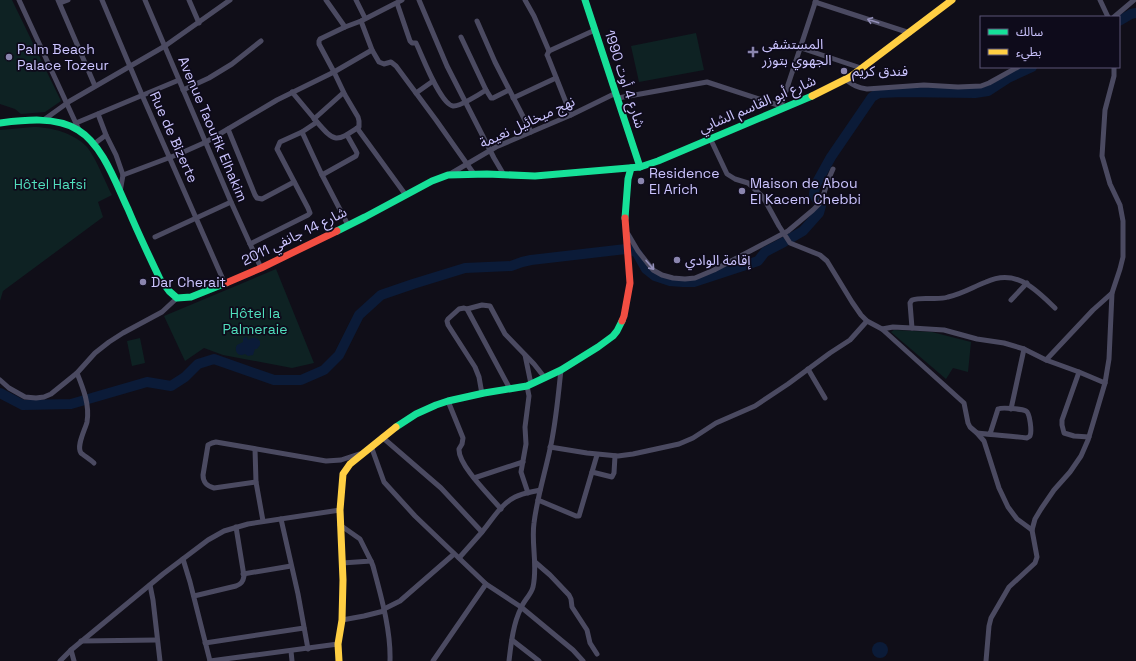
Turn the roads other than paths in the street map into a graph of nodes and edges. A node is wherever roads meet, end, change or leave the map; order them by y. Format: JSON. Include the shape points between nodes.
{"nodes":[{"id":1,"x":18,"y":0,"type":"edge"},
{"id":2,"x":68,"y":0,"type":"edge"},
{"id":3,"x":102,"y":0,"type":"edge"},
{"id":4,"x":145,"y":0,"type":"edge"},
{"id":5,"x":189,"y":0,"type":"edge"},
{"id":6,"x":230,"y":0,"type":"edge"},
{"id":7,"x":326,"y":0,"type":"edge"},
{"id":8,"x":356,"y":0,"type":"edge"},
{"id":9,"x":419,"y":0,"type":"edge"},
{"id":10,"x":525,"y":0,"type":"edge"},
{"id":11,"x":585,"y":0,"type":"edge"},
{"id":12,"x":952,"y":0,"type":"edge"},
{"id":13,"x":1100,"y":0,"type":"edge"},
{"id":14,"x":1134,"y":0,"type":"edge"},
{"id":15,"x":399,"y":1,"type":"edge"},
{"id":16,"x":815,"y":1,"type":"edge"},
{"id":17,"x":59,"y":2,"type":"edge"},
{"id":18,"x":1108,"y":16,"type":"edge"},
{"id":19,"x":1115,"y":16,"type":"edge"},
{"id":20,"x":363,"y":19,"type":"junction"},
{"id":21,"x":477,"y":20,"type":"dead end"},
{"id":22,"x":198,"y":23,"type":"junction"},
{"id":23,"x":345,"y":27,"type":"junction"},
{"id":24,"x":595,"y":30,"type":"junction"},
{"id":25,"x":910,"y":33,"type":"junction"},
{"id":26,"x":460,"y":37,"type":"dead end"},
{"id":27,"x":261,"y":41,"type":"dead end"},
{"id":28,"x":165,"y":46,"type":"junction"},
{"id":29,"x":800,"y":48,"type":"junction"},
{"id":30,"x":372,"y":50,"type":"junction"},
{"id":31,"x":549,"y":51,"type":"junction"},
{"id":32,"x":131,"y":66,"type":"junction"},
{"id":33,"x":861,"y":68,"type":"junction"},
{"id":34,"x":1016,"y":68,"type":"edge"},
{"id":35,"x":1114,"y":68,"type":"edge"},
{"id":36,"x":334,"y":72,"type":"junction"},
{"id":37,"x":556,"y":78,"type":"junction"},
{"id":38,"x":179,"y":80,"type":"junction"},
{"id":39,"x":846,"y":80,"type":"junction"},
{"id":40,"x":433,"y":81,"type":"junction"},
{"id":41,"x":95,"y":86,"type":"junction"},
{"id":42,"x":183,"y":90,"type":"junction"},
{"id":43,"x":486,"y":90,"type":"junction"},
{"id":44,"x":509,"y":90,"type":"junction"},
{"id":45,"x":292,"y":92,"type":"junction"},
{"id":46,"x":343,"y":92,"type":"junction"},
{"id":47,"x":416,"y":93,"type":"junction"},
{"id":48,"x":142,"y":95,"type":"junction"},
{"id":49,"x":617,"y":96,"type":"junction"},
{"id":50,"x":513,"y":98,"type":"junction"},
{"id":51,"x":464,"y":102,"type":"junction"},
{"id":52,"x":67,"y":104,"type":"junction"},
{"id":53,"x":783,"y":106,"type":"junction"},
{"id":54,"x":98,"y":114,"type":"junction"},
{"id":55,"x":571,"y":115,"type":"junction"},
{"id":56,"x":45,"y":119,"type":"junction"},
{"id":57,"x":315,"y":121,"type":"junction"},
{"id":58,"x":0,"y":123,"type":"edge"},
{"id":59,"x":77,"y":126,"type":"junction"},
{"id":60,"x":357,"y":128,"type":"junction"},
{"id":61,"x":228,"y":129,"type":"junction"},
{"id":62,"x":302,"y":132,"type":"junction"},
{"id":63,"x":531,"y":132,"type":"junction"},
{"id":64,"x":347,"y":135,"type":"junction"},
{"id":65,"x":106,"y":136,"type":"junction"},
{"id":66,"x":710,"y":138,"type":"junction"},
{"id":67,"x":206,"y":142,"type":"junction"},
{"id":68,"x":94,"y":144,"type":"junction"},
{"id":69,"x":490,"y":151,"type":"junction"},
{"id":70,"x":170,"y":157,"type":"junction"},
{"id":71,"x":467,"y":164,"type":"junction"},
{"id":72,"x":642,"y":166,"type":"junction"},
{"id":73,"x":631,"y":168,"type":"junction"},
{"id":74,"x":834,"y":169,"type":"dead end"},
{"id":75,"x":474,"y":174,"type":"junction"},
{"id":76,"x":122,"y":175,"type":"junction"},
{"id":77,"x":322,"y":175,"type":"junction"},
{"id":78,"x":448,"y":175,"type":"junction"},
{"id":79,"x":504,"y":175,"type":"junction"},
{"id":80,"x":294,"y":182,"type":"junction"},
{"id":81,"x":120,"y":192,"type":"junction"},
{"id":82,"x":406,"y":194,"type":"junction"},
{"id":83,"x":231,"y":202,"type":"junction"},
{"id":84,"x":196,"y":218,"type":"junction"},
{"id":85,"x":348,"y":225,"type":"junction"},
{"id":86,"x":627,"y":234,"type":"junction"},
{"id":87,"x":785,"y":235,"type":"junction"},
{"id":88,"x":155,"y":237,"type":"dead end"},
{"id":89,"x":250,"y":244,"type":"junction"},
{"id":90,"x":261,"y":268,"type":"junction"},
{"id":91,"x":1027,"y":283,"type":"junction"},
{"id":92,"x":224,"y":284,"type":"junction"},
{"id":93,"x":1112,"y":293,"type":"junction"},
{"id":94,"x":177,"y":298,"type":"junction"},
{"id":95,"x":1011,"y":300,"type":"dead end"},
{"id":96,"x":1055,"y":308,"type":"dead end"},
{"id":97,"x":467,"y":309,"type":"junction"},
{"id":98,"x":867,"y":321,"type":"junction"},
{"id":99,"x":912,"y":328,"type":"junction"},
{"id":100,"x":882,"y":329,"type":"junction"},
{"id":101,"x":1024,"y":349,"type":"junction"},
{"id":102,"x":525,"y":355,"type":"junction"},
{"id":103,"x":1046,"y":360,"type":"junction"},
{"id":104,"x":808,"y":369,"type":"junction"},
{"id":105,"x":561,"y":370,"type":"junction"},
{"id":106,"x":1080,"y":372,"type":"junction"},
{"id":107,"x":77,"y":373,"type":"junction"},
{"id":108,"x":545,"y":378,"type":"junction"},
{"id":109,"x":0,"y":380,"type":"edge"},
{"id":110,"x":1105,"y":383,"type":"junction"},
{"id":111,"x":529,"y":385,"type":"junction"},
{"id":112,"x":510,"y":389,"type":"junction"},
{"id":113,"x":482,"y":394,"type":"junction"},
{"id":114,"x":825,"y":398,"type":"dead end"},
{"id":115,"x":448,"y":401,"type":"junction"},
{"id":116,"x":1011,"y":409,"type":"junction"},
{"id":117,"x":977,"y":433,"type":"junction"},
{"id":118,"x":990,"y":434,"type":"junction"},
{"id":119,"x":382,"y":437,"type":"junction"},
{"id":120,"x":1089,"y":437,"type":"junction"},
{"id":121,"x":371,"y":446,"type":"junction"},
{"id":122,"x":550,"y":447,"type":"junction"},
{"id":123,"x":255,"y":449,"type":"junction"},
{"id":124,"x":364,"y":452,"type":"junction"},
{"id":125,"x":597,"y":454,"type":"junction"},
{"id":126,"x":615,"y":456,"type":"junction"},
{"id":127,"x":523,"y":462,"type":"junction"},
{"id":128,"x":94,"y":463,"type":"dead end"},
{"id":129,"x":592,"y":472,"type":"junction"},
{"id":130,"x":474,"y":478,"type":"junction"},
{"id":131,"x":256,"y":482,"type":"junction"},
{"id":132,"x":540,"y":490,"type":"junction"},
{"id":133,"x":528,"y":493,"type":"junction"},
{"id":134,"x":538,"y":500,"type":"junction"},
{"id":135,"x":501,"y":508,"type":"junction"},
{"id":136,"x":340,"y":510,"type":"junction"},
{"id":137,"x":281,"y":519,"type":"junction"},
{"id":138,"x":263,"y":521,"type":"junction"},
{"id":139,"x":340,"y":525,"type":"junction"},
{"id":140,"x":236,"y":527,"type":"junction"},
{"id":141,"x":1032,"y":530,"type":"junction"},
{"id":142,"x":482,"y":532,"type":"junction"},
{"id":143,"x":454,"y":554,"type":"junction"},
{"id":144,"x":459,"y":558,"type":"junction"},
{"id":145,"x":183,"y":560,"type":"junction"},
{"id":146,"x":371,"y":561,"type":"junction"},
{"id":147,"x":535,"y":562,"type":"junction"},
{"id":148,"x":342,"y":563,"type":"junction"},
{"id":149,"x":291,"y":566,"type":"junction"},
{"id":150,"x":243,"y":574,"type":"junction"},
{"id":151,"x":486,"y":584,"type":"junction"},
{"id":152,"x":150,"y":585,"type":"junction"},
{"id":153,"x":194,"y":596,"type":"junction"},
{"id":154,"x":521,"y":607,"type":"junction"},
{"id":155,"x":384,"y":610,"type":"junction"},
{"id":156,"x":342,"y":620,"type":"junction"},
{"id":157,"x":304,"y":628,"type":"junction"},
{"id":158,"x":157,"y":640,"type":"junction"},
{"id":159,"x":512,"y":640,"type":"junction"},
{"id":160,"x":81,"y":642,"type":"junction"},
{"id":161,"x":205,"y":643,"type":"junction"},
{"id":162,"x":338,"y":644,"type":"junction"},
{"id":163,"x":308,"y":649,"type":"junction"},
{"id":164,"x":71,"y":650,"type":"junction"},
{"id":165,"x":291,"y":651,"type":"junction"},
{"id":166,"x":597,"y":654,"type":"dead end"},
{"id":167,"x":60,"y":661,"type":"edge"},
{"id":168,"x":74,"y":661,"type":"edge"},
{"id":169,"x":160,"y":661,"type":"edge"},
{"id":170,"x":210,"y":661,"type":"edge"},
{"id":171,"x":292,"y":661,"type":"edge"},
{"id":172,"x":339,"y":661,"type":"edge"},
{"id":173,"x":390,"y":661,"type":"edge"},
{"id":174,"x":433,"y":661,"type":"edge"},
{"id":175,"x":509,"y":661,"type":"edge"},
{"id":176,"x":539,"y":661,"type":"edge"},
{"id":177,"x":583,"y":661,"type":"edge"},
{"id":178,"x":986,"y":661,"type":"edge"}],
"edges":[{"from":1,"to":52,"type":"street"},
{"from":2,"to":17,"type":"street"},
{"from":3,"to":32,"type":"street","name":"Rue de Bizerte"},
{"from":4,"to":28,"type":"street","name":"Avenue Taoufik Elhakim"},
{"from":5,"to":22,"type":"street"},
{"from":6,"to":22,"type":"street"},
{"from":7,"to":23,"type":"street"},
{"from":8,"to":20,"type":"street"},
{"from":9,"to":51,"type":"street"},
{"from":10,"to":31,"type":"street"},
{"from":11,"to":24,"type":"main road","name":"شارع 4 أوت 1990"},
{"from":12,"to":25,"type":"main road","name":"شارع أبو القاسم الشابي"},
{"from":13,"to":18,"type":"street"},
{"from":14,"to":19,"type":"street"},
{"from":15,"to":20,"type":"street"},
{"from":15,"to":40,"type":"street","via":[[410,42],[417,44]]},
{"from":25,"to":16,"type":"street","one_way":true},
{"from":16,"to":29,"type":"street"},
{"from":17,"to":41,"type":"street"},
{"from":20,"to":23,"type":"street"},
{"from":20,"to":30,"type":"street"},
{"from":21,"to":44,"type":"street"},
{"from":22,"to":28,"type":"street"},
{"from":23,"to":36,"type":"street","via":[[319,41]]},
{"from":24,"to":31,"type":"street"},
{"from":24,"to":49,"type":"main road","name":"شارع 4 أوت 1990"},
{"from":25,"to":33,"type":"main road","name":"شارع أبو القاسم الشابي"},
{"from":26,"to":43,"type":"street"},
{"from":27,"to":42,"type":"street","via":[[232,64]]},
{"from":28,"to":32,"type":"street"},
{"from":28,"to":38,"type":"street","name":"Avenue Taoufik Elhakim"},
{"from":29,"to":33,"type":"street"},
{"from":29,"to":53,"type":"street"},
{"from":30,"to":36,"type":"street"},
{"from":30,"to":47,"type":"street","via":[[379,62],[390,62],[396,66]]},
{"from":31,"to":37,"type":"street","via":[[548,57]]},
{"from":32,"to":41,"type":"street"},
{"from":32,"to":48,"type":"street","name":"Rue de Bizerte"},
{"from":33,"to":39,"type":"main road","name":"شارع أبو القاسم الشابي"},
{"from":34,"to":39,"type":"street","via":[[989,83],[971,87],[924,85],[867,89],[859,88]]},
{"from":35,"to":93,"type":"street","via":[[1105,110],[1102,156],[1110,184],[1120,205],[1123,221],[1123,257]]},
{"from":36,"to":45,"type":"street"},
{"from":36,"to":46,"type":"street"},
{"from":37,"to":50,"type":"street"},
{"from":37,"to":55,"type":"street"},
{"from":38,"to":42,"type":"street","name":"Avenue Taoufik Elhakim"},
{"from":38,"to":48,"type":"street"},
{"from":39,"to":53,"type":"main road","name":"شارع أبو القاسم الشابي"},
{"from":40,"to":47,"type":"street"},
{"from":40,"to":51,"type":"street","via":[[445,102],[453,106]]},
{"from":41,"to":52,"type":"street"},
{"from":42,"to":67,"type":"street","name":"Avenue Taoufik Elhakim"},
{"from":43,"to":44,"type":"street","via":[[491,98]]},
{"from":43,"to":51,"type":"street"},
{"from":44,"to":50,"type":"street"},
{"from":45,"to":57,"type":"street"},
{"from":45,"to":61,"type":"street"},
{"from":46,"to":57,"type":"street"},
{"from":46,"to":60,"type":"street","via":[[359,121]]},
{"from":47,"to":71,"type":"street"},
{"from":48,"to":54,"type":"street"},
{"from":48,"to":70,"type":"street","name":"Rue de Bizerte"},
{"from":49,"to":53,"type":"street","name":"نهج ميخائيل نعيمة","via":[[707,82]]},
{"from":49,"to":55,"type":"street","name":"نهج ميخائيل نعيمة"},
{"from":49,"to":72,"type":"main road","name":"شارع 4 أوت 1990"},
{"from":50,"to":63,"type":"street"},
{"from":51,"to":69,"type":"street"},
{"from":52,"to":56,"type":"street"},
{"from":52,"to":59,"type":"street"},
{"from":53,"to":66,"type":"main road","name":"شارع أبو القاسم الشابي"},
{"from":54,"to":59,"type":"street"},
{"from":54,"to":65,"type":"street"},
{"from":55,"to":63,"type":"street","name":"نهج ميخائيل نعيمة"},
{"from":56,"to":58,"type":"main road"},
{"from":56,"to":59,"type":"main road"},
{"from":57,"to":62,"type":"street"},
{"from":57,"to":64,"type":"street","via":[[330,136],[339,138]]},
{"from":59,"to":68,"type":"main road"},
{"from":60,"to":64,"type":"street"},
{"from":60,"to":82,"type":"street"},
{"from":61,"to":67,"type":"street"},
{"from":61,"to":80,"type":"street","via":[[257,198],[262,199]]},
{"from":62,"to":77,"type":"street"},
{"from":62,"to":80,"type":"street","via":[[277,146]]},
{"from":63,"to":69,"type":"street","name":"نهج ميخائيل نعيمة"},
{"from":64,"to":77,"type":"street","via":[[356,156]]},
{"from":65,"to":68,"type":"street"},
{"from":65,"to":76,"type":"street","via":[[116,155]]},
{"from":66,"to":72,"type":"main road","name":"شارع أبو القاسم الشابي"},
{"from":66,"to":87,"type":"street","via":[[727,174],[748,183],[763,197]]},
{"from":67,"to":70,"type":"street"},
{"from":67,"to":83,"type":"street","name":"Avenue Taoufik Elhakim"},
{"from":68,"to":81,"type":"main road"},
{"from":69,"to":71,"type":"street","name":"نهج ميخائيل نعيمة"},
{"from":69,"to":79,"type":"street"},
{"from":70,"to":76,"type":"street"},
{"from":70,"to":84,"type":"street","name":"Rue de Bizerte"},
{"from":71,"to":75,"type":"street"},
{"from":71,"to":78,"type":"street","name":"نهج ميخائيل نعيمة"},
{"from":72,"to":73,"type":"main road","name":"شارع 14 جانفي 2011"},
{"from":73,"to":79,"type":"main road","name":"شارع 14 جانفي 2011","via":[[535,176]]},
{"from":73,"to":86,"type":"main road","via":[[625,220]]},
{"from":74,"to":87,"type":"street","via":[[819,204]]},
{"from":75,"to":78,"type":"main road","name":"شارع 14 جانفي 2011"},
{"from":75,"to":79,"type":"main road","name":"شارع 14 جانفي 2011"},
{"from":76,"to":81,"type":"street"},
{"from":77,"to":85,"type":"street"},
{"from":78,"to":82,"type":"main road","name":"شارع 14 جانفي 2011"},
{"from":80,"to":89,"type":"street","via":[[310,213]]},
{"from":81,"to":94,"type":"main road","via":[[160,279]]},
{"from":82,"to":85,"type":"main road","name":"شارع 14 جانفي 2011"},
{"from":83,"to":84,"type":"street"},
{"from":83,"to":89,"type":"street","name":"Avenue Taoufik Elhakim"},
{"from":84,"to":88,"type":"street"},
{"from":84,"to":92,"type":"street","name":"Rue de Bizerte"},
{"from":85,"to":90,"type":"main road","name":"شارع 14 جانفي 2011"},
{"from":86,"to":87,"type":"street","one_way":true,"via":[[653,270],[662,275],[685,279],[695,278],[714,270]]},
{"from":86,"to":105,"type":"main road","via":[[630,274],[628,298],[617,331],[606,342]]},
{"from":87,"to":98,"type":"street","via":[[790,242],[820,255],[827,261],[857,310]]},
{"from":89,"to":90,"type":"street","name":"Avenue Taoufik Elhakim"},
{"from":90,"to":92,"type":"main road","name":"شارع 14 جانفي 2011"},
{"from":91,"to":95,"type":"street"},
{"from":91,"to":96,"type":"street"},
{"from":91,"to":99,"type":"street","via":[[1008,277],[999,278],[946,298],[912,300]]},
{"from":92,"to":94,"type":"main road","name":"شارع 14 جانفي 2011","via":[[191,297]]},
{"from":93,"to":103,"type":"street"},
{"from":93,"to":110,"type":"street","via":[[1109,358]]},
{"from":94,"to":107,"type":"street","via":[[162,312],[113,339],[95,353]]},
{"from":97,"to":102,"type":"street","via":[[482,305],[490,306],[505,334]]},
{"from":97,"to":112,"type":"street"},
{"from":97,"to":113,"type":"street","via":[[460,309],[447,321],[475,367]]},
{"from":98,"to":100,"type":"street"},
{"from":98,"to":104,"type":"street","via":[[850,340]]},
{"from":99,"to":100,"type":"street"},
{"from":99,"to":101,"type":"street","via":[[944,330]]},
{"from":100,"to":117,"type":"street","via":[[962,400],[966,406],[968,423]]},
{"from":101,"to":103,"type":"street"},
{"from":101,"to":116,"type":"street"},
{"from":102,"to":108,"type":"street"},
{"from":102,"to":111,"type":"street"},
{"from":103,"to":106,"type":"street"},
{"from":104,"to":114,"type":"street"},
{"from":104,"to":126,"type":"street","via":[[755,406],[710,426],[693,438],[669,447]]},
{"from":105,"to":108,"type":"main road"},
{"from":105,"to":122,"type":"street"},
{"from":106,"to":110,"type":"street"},
{"from":106,"to":120,"type":"street","via":[[1064,413],[1062,430],[1064,433]]},
{"from":107,"to":109,"type":"street","via":[[51,394],[36,398],[25,397]]},
{"from":107,"to":128,"type":"street","via":[[87,406],[87,422],[80,448],[81,453]]},
{"from":108,"to":111,"type":"main road"},
{"from":110,"to":120,"type":"street"},
{"from":111,"to":112,"type":"main road"},
{"from":111,"to":127,"type":"street"},
{"from":112,"to":113,"type":"main road"},
{"from":113,"to":115,"type":"main road"},
{"from":115,"to":119,"type":"main road","via":[[416,414]]},
{"from":115,"to":130,"type":"street","via":[[463,438],[459,449],[460,457]]},
{"from":116,"to":118,"type":"street","via":[[998,409]]},
{"from":116,"to":118,"type":"street","via":[[1028,412],[1029,437]]},
{"from":117,"to":118,"type":"street"},
{"from":117,"to":141,"type":"street","via":[[984,441],[1008,507],[1017,519]]},
{"from":119,"to":121,"type":"main road"},
{"from":119,"to":142,"type":"street","via":[[441,488]]},
{"from":120,"to":141,"type":"street","via":[[1081,456],[1041,509]]},
{"from":121,"to":124,"type":"main road"},
{"from":121,"to":143,"type":"street","via":[[387,486]]},
{"from":122,"to":125,"type":"street"},
{"from":122,"to":132,"type":"street"},
{"from":123,"to":124,"type":"street","via":[[326,461],[341,460]]},
{"from":123,"to":131,"type":"street"},
{"from":123,"to":131,"type":"street","via":[[210,443],[203,480],[205,484],[214,488]]},
{"from":124,"to":136,"type":"main road","via":[[343,474]]},
{"from":125,"to":126,"type":"street"},
{"from":125,"to":129,"type":"street"},
{"from":126,"to":129,"type":"street","via":[[612,477]]},
{"from":127,"to":130,"type":"street"},
{"from":127,"to":133,"type":"street","via":[[522,474]]},
{"from":129,"to":134,"type":"street","via":[[577,517]]},
{"from":130,"to":135,"type":"street"},
{"from":131,"to":138,"type":"street"},
{"from":132,"to":133,"type":"street"},
{"from":132,"to":134,"type":"street"},
{"from":133,"to":135,"type":"street","via":[[514,497]]},
{"from":134,"to":147,"type":"street","via":[[532,533]]},
{"from":135,"to":142,"type":"street"},
{"from":136,"to":137,"type":"street"},
{"from":136,"to":139,"type":"main road"},
{"from":137,"to":138,"type":"street"},
{"from":137,"to":149,"type":"street"},
{"from":138,"to":140,"type":"street"},
{"from":139,"to":146,"type":"street","via":[[360,539]]},
{"from":139,"to":148,"type":"main road"},
{"from":140,"to":145,"type":"street","via":[[208,540]]},
{"from":140,"to":150,"type":"street"},
{"from":141,"to":178,"type":"street","via":[[1037,557],[1035,563],[1009,587],[991,618]]},
{"from":142,"to":144,"type":"street"},
{"from":143,"to":144,"type":"street"},
{"from":143,"to":155,"type":"street","via":[[400,601]]},
{"from":144,"to":151,"type":"street"},
{"from":145,"to":152,"type":"street"},
{"from":145,"to":153,"type":"street"},
{"from":146,"to":148,"type":"street"},
{"from":146,"to":155,"type":"street"},
{"from":147,"to":154,"type":"street","via":[[533,587]]},
{"from":147,"to":166,"type":"street","via":[[569,594],[572,607],[587,630],[590,643]]},
{"from":148,"to":156,"type":"main road"},
{"from":149,"to":150,"type":"street"},
{"from":149,"to":157,"type":"street"},
{"from":150,"to":153,"type":"street","via":[[243,581],[240,584]]},
{"from":151,"to":154,"type":"street"},
{"from":151,"to":174,"type":"street"},
{"from":152,"to":158,"type":"street"},
{"from":152,"to":160,"type":"street"},
{"from":153,"to":161,"type":"street"},
{"from":154,"to":159,"type":"street"},
{"from":154,"to":177,"type":"street"},
{"from":155,"to":156,"type":"street"},
{"from":155,"to":173,"type":"street"},
{"from":156,"to":162,"type":"main road"},
{"from":157,"to":161,"type":"street"},
{"from":157,"to":163,"type":"street"},
{"from":158,"to":160,"type":"street"},
{"from":158,"to":169,"type":"street"},
{"from":159,"to":175,"type":"street"},
{"from":159,"to":176,"type":"street"},
{"from":160,"to":164,"type":"street"},
{"from":161,"to":170,"type":"street"},
{"from":162,"to":163,"type":"street"},
{"from":162,"to":172,"type":"main road"},
{"from":163,"to":165,"type":"street"},
{"from":164,"to":167,"type":"street"},
{"from":164,"to":168,"type":"street"},
{"from":165,"to":170,"type":"street"},
{"from":165,"to":171,"type":"street"}]}
